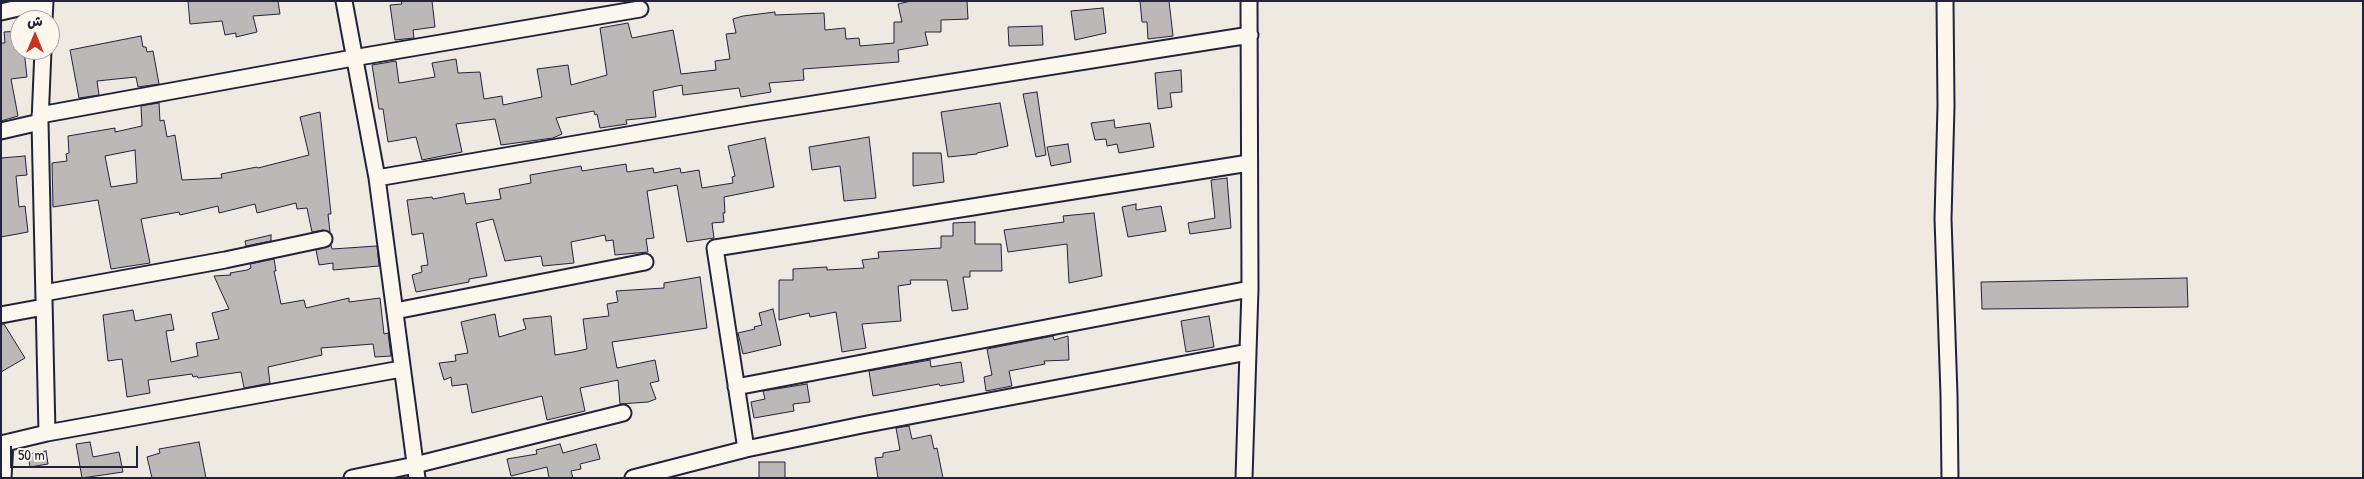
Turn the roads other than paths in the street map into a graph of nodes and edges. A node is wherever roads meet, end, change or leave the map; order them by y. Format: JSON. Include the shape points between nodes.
{"nodes":[{"id":1,"x":45,"y":1,"type":"edge"},
{"id":2,"x":344,"y":1,"type":"edge"},
{"id":3,"x":1249,"y":1,"type":"edge"},
{"id":4,"x":1945,"y":1,"type":"edge"},
{"id":5,"x":640,"y":9,"type":"dead end"},
{"id":6,"x":1,"y":12,"type":"edge"},
{"id":7,"x":1250,"y":35,"type":"junction"},
{"id":8,"x":353,"y":58,"type":"junction"},
{"id":9,"x":43,"y":60,"type":"edge"},
{"id":10,"x":40,"y":118,"type":"junction"},
{"id":11,"x":1,"y":131,"type":"edge"},
{"id":12,"x":1249,"y":163,"type":"junction"},
{"id":13,"x":377,"y":178,"type":"junction"},
{"id":14,"x":324,"y":238,"type":"dead end"},
{"id":15,"x":645,"y":262,"type":"dead end"},
{"id":16,"x":1250,"y":289,"type":"junction"},
{"id":17,"x":44,"y":300,"type":"junction"},
{"id":18,"x":395,"y":311,"type":"junction"},
{"id":19,"x":1,"y":315,"type":"edge"},
{"id":20,"x":1248,"y":352,"type":"junction"},
{"id":21,"x":401,"y":369,"type":"junction"},
{"id":22,"x":736,"y":387,"type":"junction"},
{"id":23,"x":623,"y":413,"type":"dead end"},
{"id":24,"x":47,"y":433,"type":"junction"},
{"id":25,"x":3,"y":444,"type":"edge"},
{"id":26,"x":746,"y":449,"type":"junction"},
{"id":27,"x":416,"y":471,"type":"edge"},
{"id":28,"x":4,"y":478,"type":"edge"},
{"id":29,"x":352,"y":478,"type":"edge"},
{"id":30,"x":633,"y":478,"type":"edge"},
{"id":31,"x":1244,"y":478,"type":"edge"},
{"id":32,"x":1950,"y":478,"type":"edge"}],
"edges":[{"from":1,"to":6,"type":"street"},
{"from":2,"to":8,"type":"street"},
{"from":3,"to":7,"type":"street"},
{"from":4,"to":32,"type":"street","via":[[1943,219]]},
{"from":5,"to":8,"type":"street"},
{"from":7,"to":12,"type":"street"},
{"from":7,"to":13,"type":"street","via":[[750,114]]},
{"from":8,"to":10,"type":"street"},
{"from":8,"to":13,"type":"street"},
{"from":9,"to":10,"type":"street"},
{"from":10,"to":11,"type":"street"},
{"from":10,"to":17,"type":"street"},
{"from":12,"to":16,"type":"street"},
{"from":12,"to":22,"type":"street","via":[[715,248]]},
{"from":13,"to":18,"type":"street"},
{"from":14,"to":17,"type":"street"},
{"from":15,"to":18,"type":"street"},
{"from":16,"to":20,"type":"street"},
{"from":16,"to":22,"type":"street"},
{"from":17,"to":19,"type":"street"},
{"from":17,"to":24,"type":"street"},
{"from":18,"to":21,"type":"street"},
{"from":20,"to":26,"type":"street"},
{"from":20,"to":31,"type":"street"},
{"from":21,"to":24,"type":"street"},
{"from":21,"to":27,"type":"street"},
{"from":22,"to":26,"type":"street"},
{"from":23,"to":27,"type":"street"},
{"from":24,"to":25,"type":"street"},
{"from":25,"to":28,"type":"street"},
{"from":26,"to":30,"type":"street"},
{"from":27,"to":29,"type":"street"}]}
